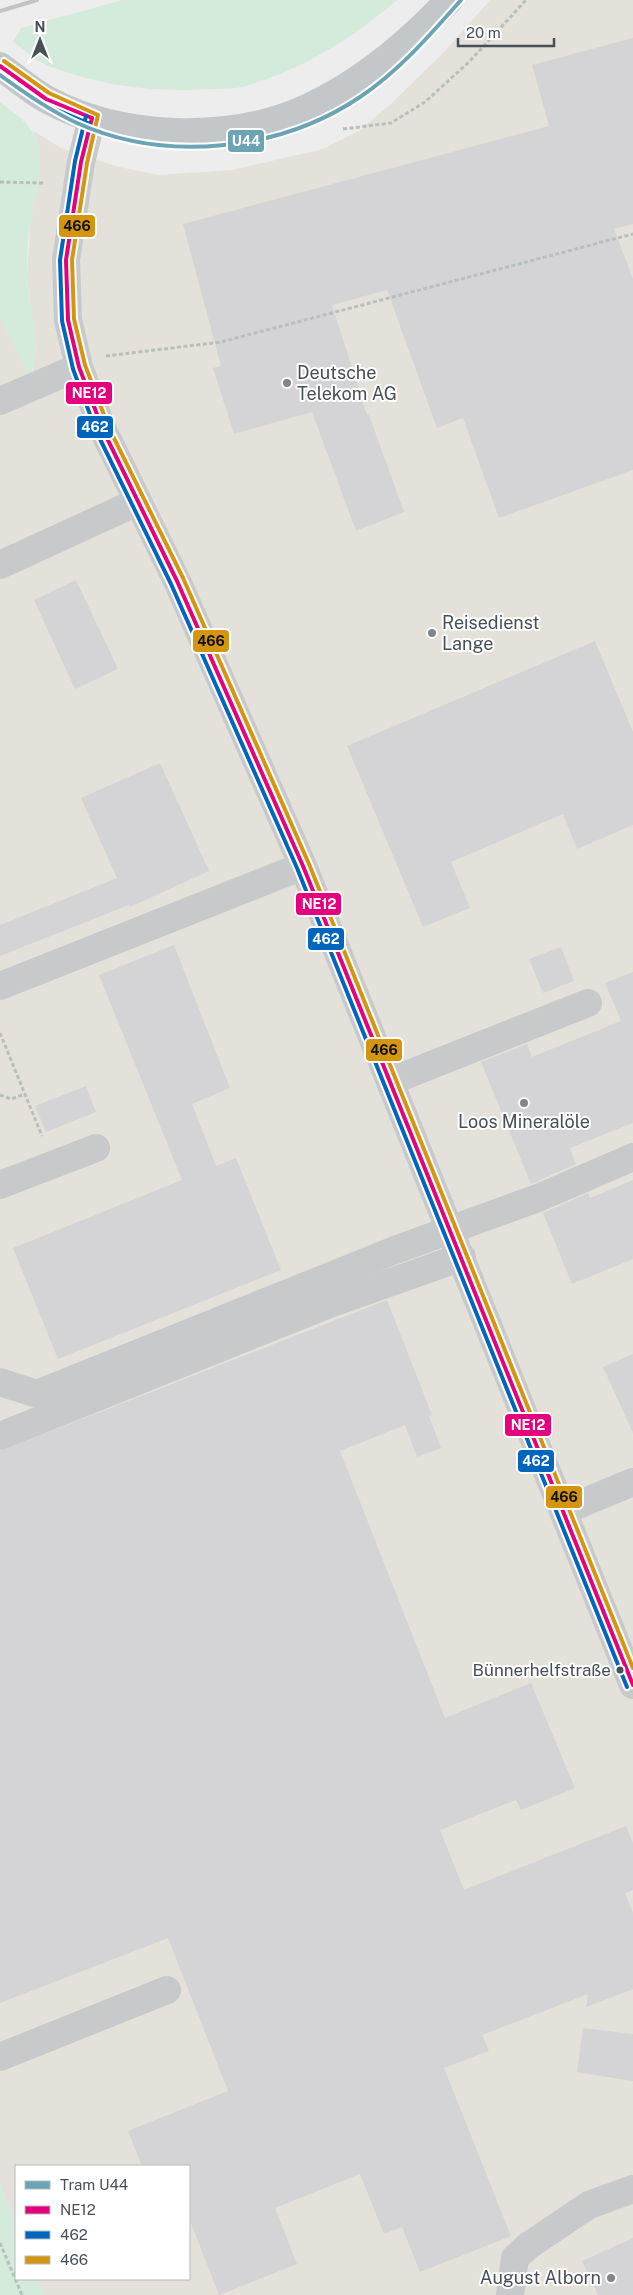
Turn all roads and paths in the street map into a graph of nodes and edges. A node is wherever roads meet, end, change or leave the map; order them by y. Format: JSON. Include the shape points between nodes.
{"nodes":[{"id":1,"x":449,"y":0,"type":"edge"},
{"id":2,"x":526,"y":0,"type":"edge"},
{"id":3,"x":0,"y":66,"type":"edge"},
{"id":4,"x":92,"y":118,"type":"junction"},
{"id":5,"x":343,"y":129,"type":"dead end"},
{"id":6,"x":0,"y":182,"type":"edge"},
{"id":7,"x":43,"y":183,"type":"dead end"},
{"id":8,"x":633,"y":234,"type":"edge"},
{"id":9,"x":79,"y":367,"type":"junction"},
{"id":10,"x":0,"y":401,"type":"edge"},
{"id":11,"x":137,"y":502,"type":"junction"},
{"id":12,"x":0,"y":565,"type":"edge"},
{"id":13,"x":303,"y":866,"type":"junction"},
{"id":14,"x":0,"y":986,"type":"edge"},
{"id":15,"x":588,"y":1002,"type":"dead end"},
{"id":16,"x":0,"y":1033,"type":"edge"},
{"id":17,"x":390,"y":1081,"type":"junction"},
{"id":18,"x":25,"y":1094,"type":"junction"},
{"id":19,"x":0,"y":1095,"type":"edge"},
{"id":20,"x":96,"y":1148,"type":"dead end"},
{"id":21,"x":633,"y":1157,"type":"edge"},
{"id":22,"x":54,"y":1164,"type":"junction"},
{"id":23,"x":0,"y":1185,"type":"edge"},
{"id":24,"x":451,"y":1230,"type":"junction"},
{"id":25,"x":462,"y":1257,"type":"junction"},
{"id":26,"x":0,"y":1382,"type":"edge"},
{"id":27,"x":0,"y":1436,"type":"edge"},
{"id":28,"x":633,"y":1482,"type":"edge"},
{"id":29,"x":563,"y":1511,"type":"junction"},
{"id":30,"x":631,"y":1674,"type":"edge"},
{"id":31,"x":166,"y":1990,"type":"dead end"},
{"id":32,"x":0,"y":2057,"type":"edge"},
{"id":33,"x":633,"y":2189,"type":"edge"},
{"id":34,"x":0,"y":2243,"type":"edge"},
{"id":35,"x":15,"y":2278,"type":"edge"},
{"id":36,"x":16,"y":2280,"type":"edge"},
{"id":37,"x":22,"y":2295,"type":"edge"},
{"id":38,"x":510,"y":2295,"type":"edge"}],
"edges":[{"from":1,"to":4,"type":"main road","via":[[426,25],[374,68],[307,108],[268,122],[183,132],[134,129]]},
{"from":2,"to":5,"type":"path","via":[[425,102],[390,123]]},
{"from":3,"to":4,"type":"main road","via":[[46,99]]},
{"from":4,"to":9,"type":"street","via":[[81,162],[66,260],[68,320]]},
{"from":6,"to":7,"type":"path"},
{"from":8,"to":9,"type":"path","via":[[221,342],[111,353]]},
{"from":9,"to":10,"type":"street"},
{"from":9,"to":11,"type":"street","via":[[103,430]]},
{"from":11,"to":12,"type":"street"},
{"from":11,"to":13,"type":"street","via":[[177,581]]},
{"from":13,"to":14,"type":"street"},
{"from":13,"to":17,"type":"street"},
{"from":15,"to":17,"type":"street"},
{"from":16,"to":18,"type":"path"},
{"from":17,"to":24,"type":"street"},
{"from":18,"to":19,"type":"path","via":[[11,1098]]},
{"from":18,"to":22,"type":"path"},
{"from":20,"to":22,"type":"street"},
{"from":21,"to":24,"type":"street","via":[[538,1198]]},
{"from":22,"to":23,"type":"street"},
{"from":24,"to":25,"type":"street"},
{"from":24,"to":26,"type":"street","via":[[37,1394]]},
{"from":25,"to":27,"type":"street","via":[[332,1304]]},
{"from":25,"to":29,"type":"street"},
{"from":28,"to":29,"type":"street"},
{"from":29,"to":30,"type":"street"},
{"from":31,"to":32,"type":"street"},
{"from":33,"to":38,"type":"street","via":[[589,2205],[528,2246],[515,2258]]},
{"from":34,"to":35,"type":"path"},
{"from":36,"to":37,"type":"path"}]}
